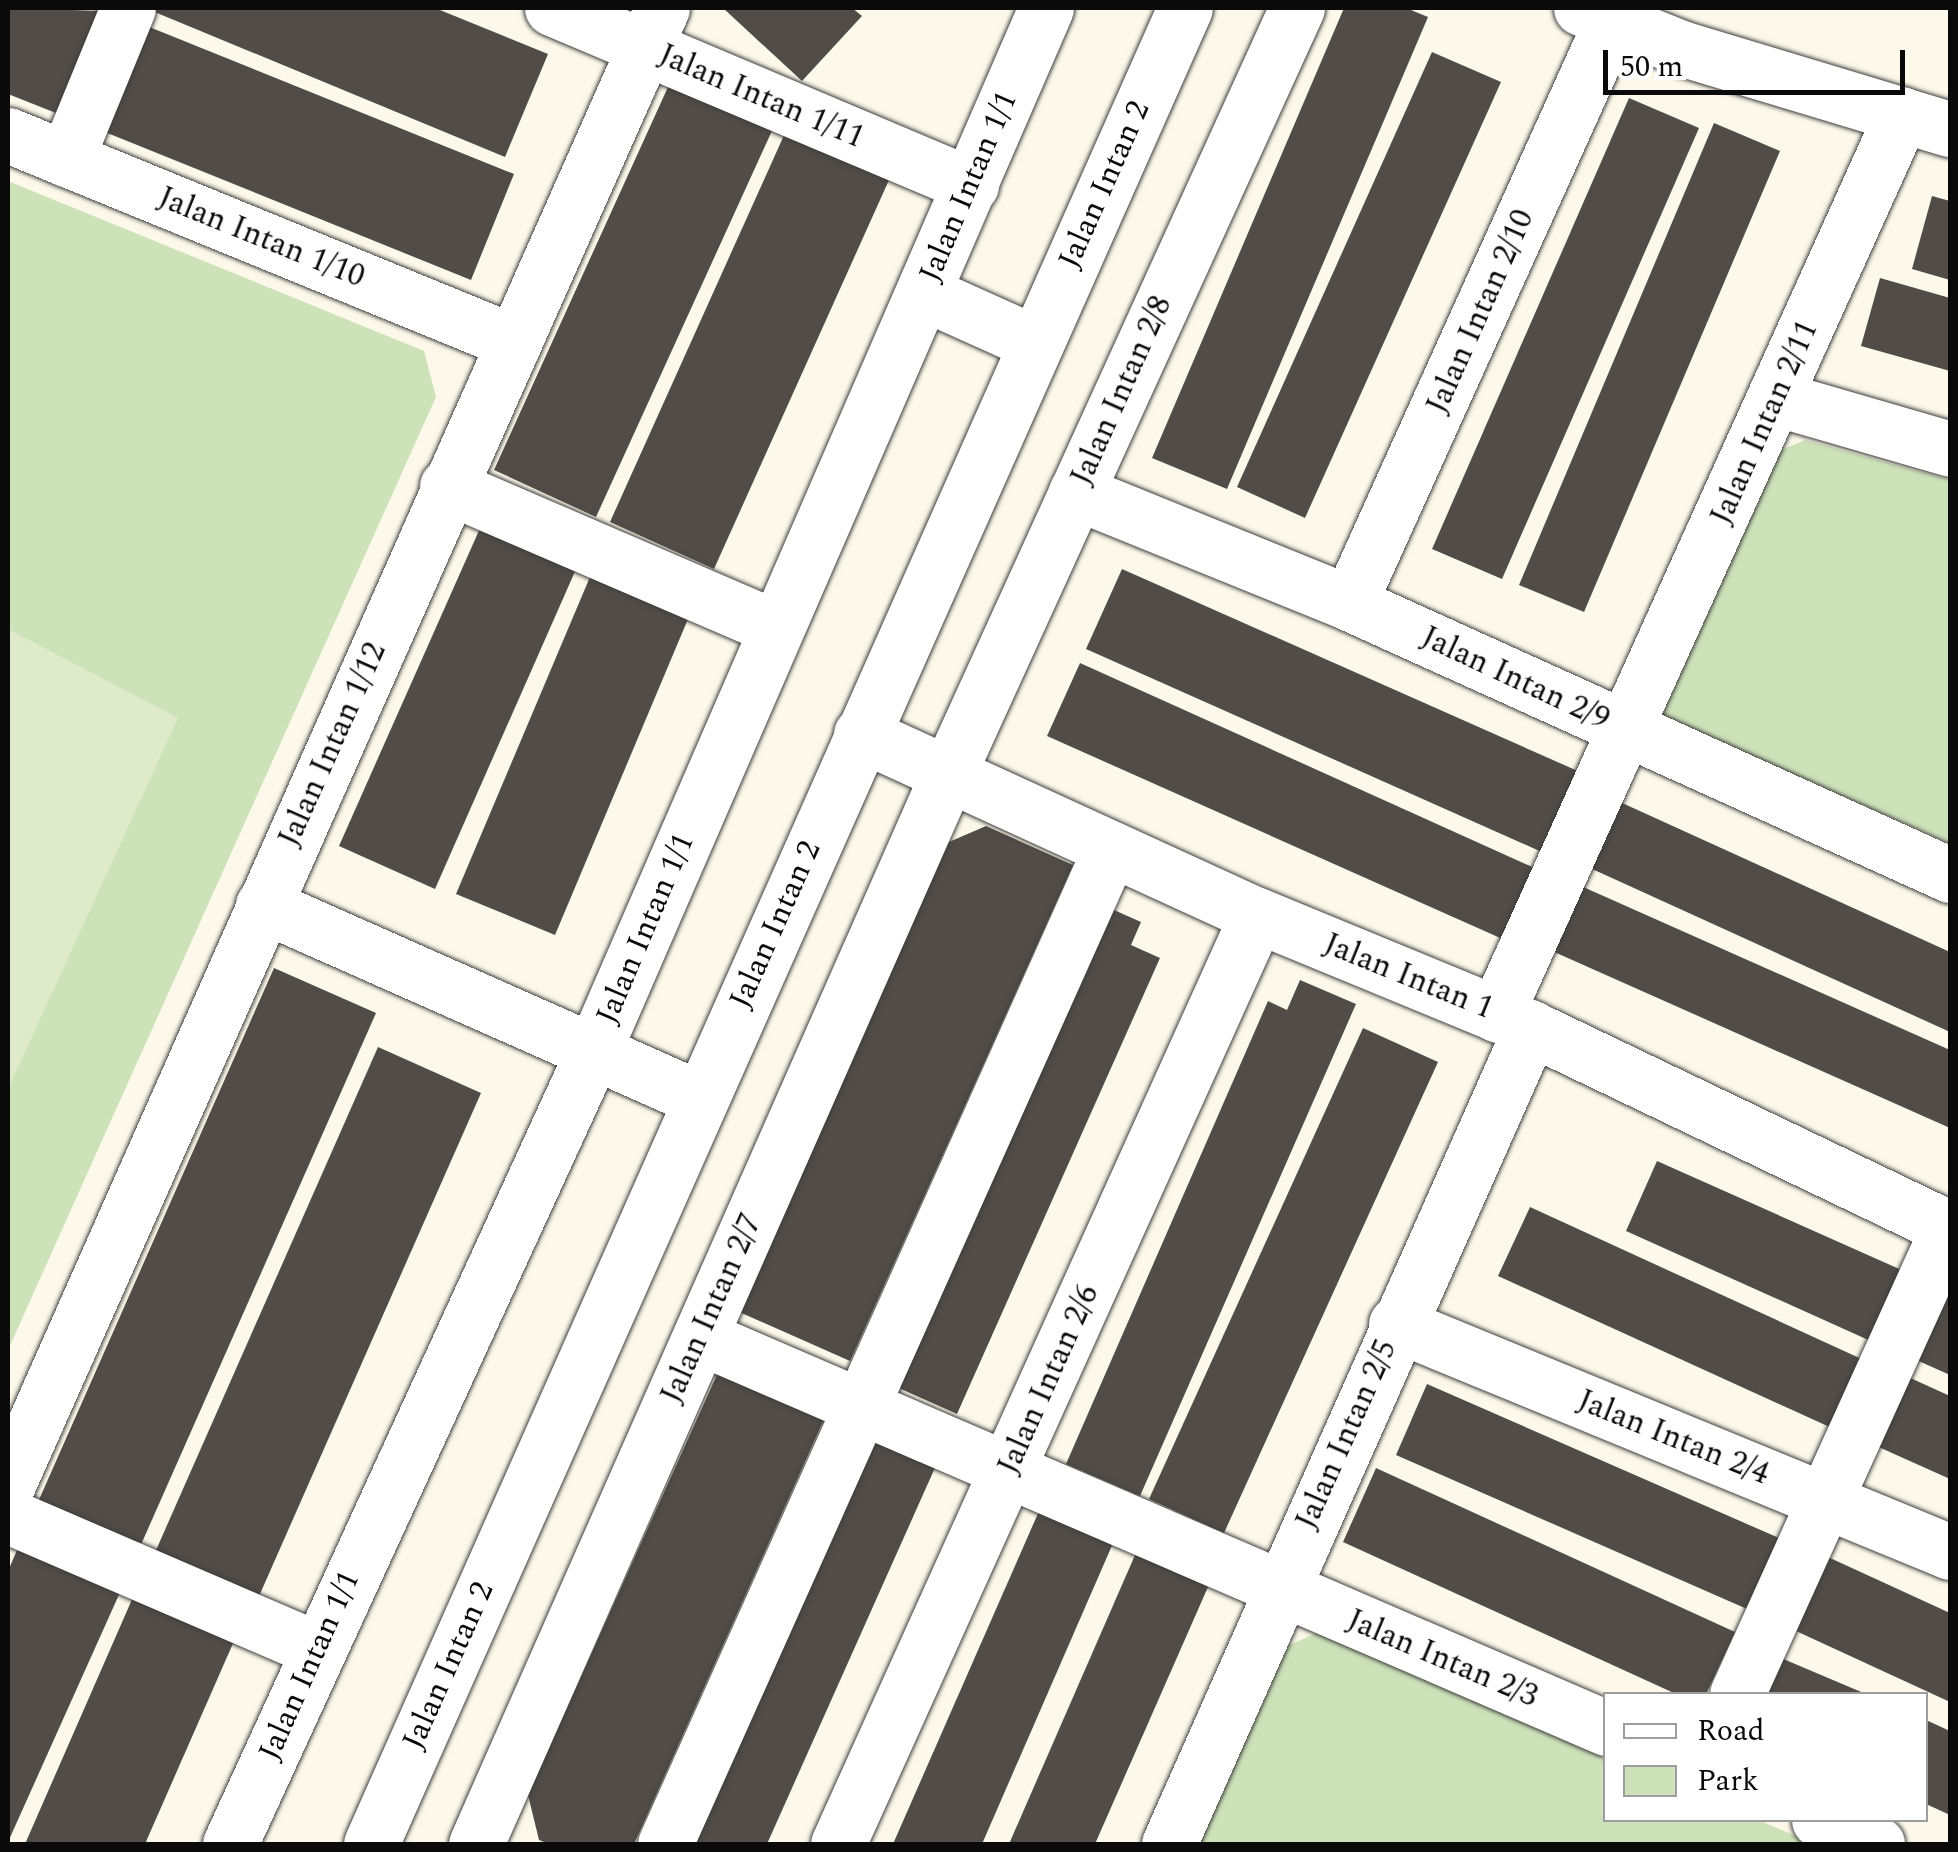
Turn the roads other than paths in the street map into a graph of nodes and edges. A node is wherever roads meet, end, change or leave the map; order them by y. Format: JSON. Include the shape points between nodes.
{"nodes":[{"id":1,"x":128,"y":8,"type":"edge"},
{"id":2,"x":552,"y":8,"type":"edge"},
{"id":3,"x":1046,"y":8,"type":"edge"},
{"id":4,"x":1184,"y":8,"type":"edge"},
{"id":5,"x":1297,"y":8,"type":"edge"},
{"id":6,"x":1596,"y":14,"type":"edge"},
{"id":7,"x":653,"y":28,"type":"edge"},
{"id":8,"x":1926,"y":122,"type":"edge"},
{"id":9,"x":8,"y":134,"type":"edge"},
{"id":10,"x":66,"y":158,"type":"junction"},
{"id":11,"x":971,"y":185,"type":"junction"},
{"id":12,"x":924,"y":293,"type":"junction"},
{"id":13,"x":514,"y":342,"type":"junction"},
{"id":14,"x":1034,"y":342,"type":"junction"},
{"id":15,"x":1776,"y":398,"type":"junction"},
{"id":16,"x":1950,"y":449,"type":"edge"},
{"id":17,"x":447,"y":486,"type":"junction"},
{"id":18,"x":1076,"y":492,"type":"junction"},
{"id":19,"x":1349,"y":603,"type":"junction"},
{"id":20,"x":776,"y":628,"type":"junction"},
{"id":21,"x":1628,"y":731,"type":"junction"},
{"id":22,"x":861,"y":734,"type":"junction"},
{"id":23,"x":948,"y":774,"type":"junction"},
{"id":24,"x":1110,"y":850,"type":"junction"},
{"id":25,"x":1950,"y":875,"type":"edge"},
{"id":26,"x":262,"y":905,"type":"junction"},
{"id":27,"x":1257,"y":915,"type":"junction"},
{"id":28,"x":1514,"y":1020,"type":"junction"},
{"id":29,"x":593,"y":1052,"type":"junction"},
{"id":30,"x":699,"y":1098,"type":"junction"},
{"id":31,"x":1949,"y":1228,"type":"edge"},
{"id":32,"x":1396,"y":1324,"type":"junction"},
{"id":33,"x":700,"y":1336,"type":"junction"},
{"id":34,"x":860,"y":1408,"type":"junction"},
{"id":35,"x":13,"y":1455,"type":"edge"},
{"id":36,"x":1007,"y":1474,"type":"junction"},
{"id":37,"x":1822,"y":1500,"type":"junction"},
{"id":38,"x":8,"y":1516,"type":"edge"},
{"id":39,"x":1950,"y":1552,"type":"edge"},
{"id":40,"x":1279,"y":1589,"type":"junction"},
{"id":41,"x":316,"y":1649,"type":"junction"},
{"id":42,"x":1738,"y":1692,"type":"edge"},
{"id":43,"x":1603,"y":1727,"type":"edge"},
{"id":44,"x":1824,"y":1822,"type":"edge"},
{"id":45,"x":390,"y":1838,"type":"edge"},
{"id":46,"x":230,"y":1844,"type":"edge"},
{"id":47,"x":476,"y":1844,"type":"edge"},
{"id":48,"x":665,"y":1844,"type":"edge"},
{"id":49,"x":838,"y":1844,"type":"edge"},
{"id":50,"x":1169,"y":1844,"type":"edge"},
{"id":51,"x":1878,"y":1844,"type":"edge"}],
"edges":[{"from":1,"to":10,"type":"street"},
{"from":2,"to":7,"type":"street","name":"Jalan Intan 1/11"},
{"from":3,"to":11,"type":"street","name":"Jalan Intan 1/1"},
{"from":4,"to":14,"type":"street","name":"Jalan Intan 2"},
{"from":5,"to":18,"type":"street","name":"Jalan Intan 2/8"},
{"from":6,"to":8,"type":"street"},
{"from":6,"to":19,"type":"street","name":"Jalan Intan 2/10"},
{"from":7,"to":11,"type":"street","name":"Jalan Intan 1/11"},
{"from":7,"to":13,"type":"street","name":"Jalan Intan 1/12"},
{"from":8,"to":15,"type":"street","name":"Jalan Intan 2/11"},
{"from":9,"to":10,"type":"street","name":"Jalan Intan 1/10"},
{"from":10,"to":13,"type":"street","name":"Jalan Intan 1/10"},
{"from":11,"to":12,"type":"street","name":"Jalan Intan 1/1"},
{"from":12,"to":14,"type":"street"},
{"from":12,"to":20,"type":"street","name":"Jalan Intan 1/1"},
{"from":13,"to":17,"type":"street","name":"Jalan Intan 1/12"},
{"from":14,"to":22,"type":"street","name":"Jalan Intan 2"},
{"from":15,"to":16,"type":"street"},
{"from":15,"to":21,"type":"street","name":"Jalan Intan 2/11"},
{"from":17,"to":20,"type":"street"},
{"from":17,"to":26,"type":"street","name":"Jalan Intan 1/12"},
{"from":18,"to":19,"type":"street","name":"Jalan Intan 2/9"},
{"from":18,"to":23,"type":"street","name":"Jalan Intan 2/8"},
{"from":19,"to":21,"type":"street","name":"Jalan Intan 2/9"},
{"from":20,"to":29,"type":"street","name":"Jalan Intan 1/1"},
{"from":21,"to":25,"type":"street","name":"Jalan Intan 2/9"},
{"from":21,"to":28,"type":"street","name":"Jalan Intan 2/11"},
{"from":22,"to":23,"type":"street","name":"Jalan Intan 1"},
{"from":22,"to":30,"type":"street","name":"Jalan Intan 2"},
{"from":23,"to":24,"type":"street","name":"Jalan Intan 1"},
{"from":23,"to":33,"type":"street","name":"Jalan Intan 2/7"},
{"from":24,"to":27,"type":"street","name":"Jalan Intan 1"},
{"from":24,"to":34,"type":"street"},
{"from":26,"to":29,"type":"street"},
{"from":26,"to":35,"type":"street","name":"Jalan Intan 1/12"},
{"from":27,"to":28,"type":"street","name":"Jalan Intan 1"},
{"from":27,"to":36,"type":"street","name":"Jalan Intan 2/6"},
{"from":28,"to":31,"type":"street","name":"Jalan Intan 1"},
{"from":28,"to":32,"type":"street","name":"Jalan Intan 2/5"},
{"from":29,"to":30,"type":"street"},
{"from":29,"to":41,"type":"street","name":"Jalan Intan 1/1"},
{"from":30,"to":45,"type":"street","name":"Jalan Intan 2"},
{"from":31,"to":37,"type":"street"},
{"from":32,"to":37,"type":"street","name":"Jalan Intan 2/4"},
{"from":32,"to":40,"type":"street","name":"Jalan Intan 2/5"},
{"from":33,"to":34,"type":"street","name":"Jalan Intan 2/3"},
{"from":33,"to":47,"type":"street","name":"Jalan Intan 2/7"},
{"from":34,"to":36,"type":"street","name":"Jalan Intan 2/3"},
{"from":34,"to":48,"type":"street"},
{"from":36,"to":40,"type":"street","name":"Jalan Intan 2/3"},
{"from":36,"to":49,"type":"street","name":"Jalan Intan 2/6"},
{"from":37,"to":39,"type":"street","name":"Jalan Intan 2/4"},
{"from":37,"to":42,"type":"street"},
{"from":38,"to":41,"type":"street"},
{"from":40,"to":43,"type":"street","name":"Jalan Intan 2/3"},
{"from":40,"to":50,"type":"street","name":"Jalan Intan 2/5"},
{"from":41,"to":46,"type":"street","name":"Jalan Intan 1/1"},
{"from":44,"to":51,"type":"street"}]}
